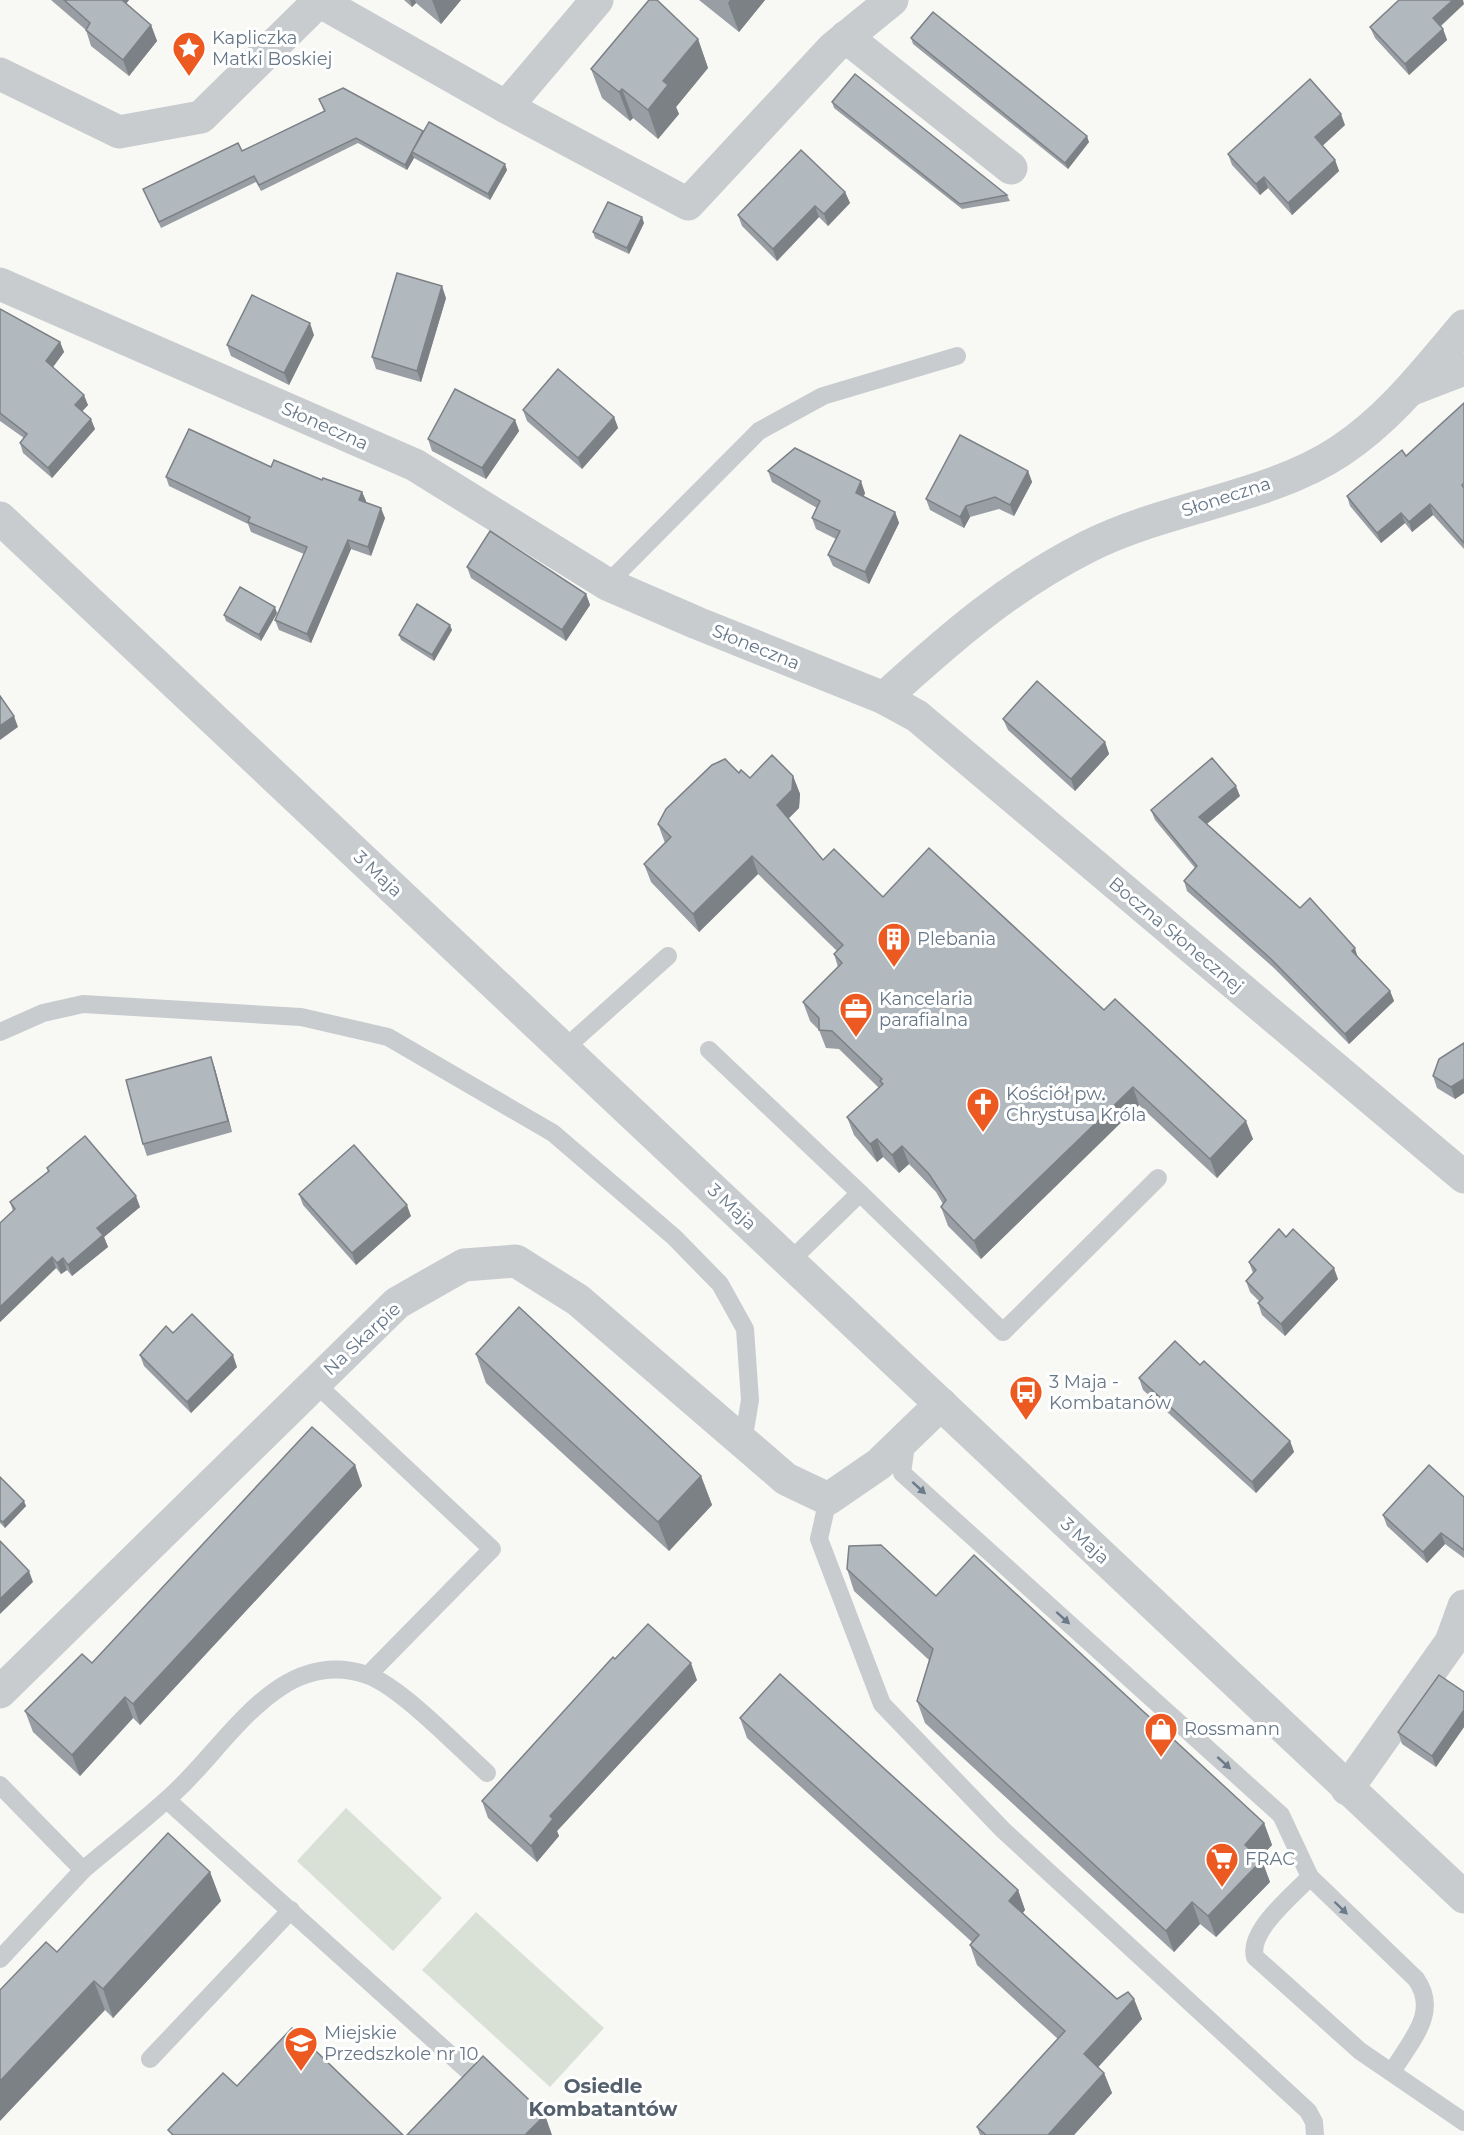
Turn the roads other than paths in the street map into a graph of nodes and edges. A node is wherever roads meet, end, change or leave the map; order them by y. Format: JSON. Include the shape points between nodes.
{"nodes":[{"id":1,"x":597,"y":0,"type":"edge"},
{"id":2,"x":892,"y":0,"type":"edge"},
{"id":3,"x":319,"y":1,"type":"edge"},
{"id":4,"x":846,"y":37,"type":"junction"},
{"id":5,"x":0,"y":74,"type":"edge"},
{"id":6,"x":506,"y":107,"type":"junction"},
{"id":7,"x":1011,"y":168,"type":"dead end"},
{"id":8,"x":0,"y":284,"type":"edge"},
{"id":9,"x":1464,"y":326,"type":"edge"},
{"id":10,"x":957,"y":356,"type":"dead end"},
{"id":11,"x":1464,"y":369,"type":"edge"},
{"id":12,"x":1410,"y":389,"type":"junction"},
{"id":13,"x":0,"y":518,"type":"edge"},
{"id":14,"x":607,"y":584,"type":"junction"},
{"id":15,"x":884,"y":698,"type":"junction"},
{"id":16,"x":668,"y":956,"type":"dead end"},
{"id":17,"x":0,"y":1032,"type":"edge"},
{"id":18,"x":564,"y":1049,"type":"junction"},
{"id":19,"x":709,"y":1050,"type":"dead end"},
{"id":20,"x":1464,"y":1177,"type":"edge"},
{"id":21,"x":1158,"y":1178,"type":"dead end"},
{"id":22,"x":860,"y":1193,"type":"junction"},
{"id":23,"x":790,"y":1261,"type":"junction"},
{"id":24,"x":315,"y":1383,"type":"junction"},
{"id":25,"x":940,"y":1404,"type":"junction"},
{"id":26,"x":907,"y":1437,"type":"junction"},
{"id":27,"x":743,"y":1443,"type":"junction"},
{"id":28,"x":828,"y":1498,"type":"junction"},
{"id":29,"x":1464,"y":1606,"type":"edge"},
{"id":30,"x":368,"y":1675,"type":"junction"},
{"id":31,"x":0,"y":1692,"type":"edge"},
{"id":32,"x":487,"y":1773,"type":"dead end"},
{"id":33,"x":0,"y":1785,"type":"edge"},
{"id":34,"x":1347,"y":1789,"type":"junction"},
{"id":35,"x":167,"y":1800,"type":"junction"},
{"id":36,"x":83,"y":1870,"type":"junction"},
{"id":37,"x":1310,"y":1877,"type":"junction"},
{"id":38,"x":1464,"y":1897,"type":"edge"},
{"id":39,"x":291,"y":1910,"type":"junction"},
{"id":40,"x":0,"y":1959,"type":"edge"},
{"id":41,"x":150,"y":2059,"type":"dead end"},
{"id":42,"x":1392,"y":2072,"type":"junction"},
{"id":43,"x":475,"y":2077,"type":"edge"},
{"id":44,"x":1464,"y":2122,"type":"edge"},
{"id":45,"x":1315,"y":2135,"type":"edge"}],
"edges":[{"from":1,"to":6,"type":"street"},
{"from":2,"to":4,"type":"street"},
{"from":3,"to":5,"type":"street","via":[[201,117],[119,132]]},
{"from":3,"to":6,"type":"street"},
{"from":4,"to":6,"type":"street","via":[[688,204]]},
{"from":4,"to":7,"type":"street"},
{"from":8,"to":14,"type":"street","name":"Słoneczna","via":[[415,465]]},
{"from":9,"to":12,"type":"street","name":"Słoneczna"},
{"from":10,"to":14,"type":"lane","via":[[823,396],[759,431]]},
{"from":11,"to":12,"type":"street"},
{"from":12,"to":15,"type":"street","name":"Słoneczna","via":[[1381,420],[1330,456],[1285,478],[1144,523],[1088,546],[1039,573],[964,625]]},
{"from":13,"to":18,"type":"street","name":"3 Maja"},
{"from":14,"to":15,"type":"street","name":"Słoneczna"},
{"from":15,"to":20,"type":"street","name":"Boczna Słonecznej","via":[[917,716]]},
{"from":16,"to":18,"type":"lane"},
{"from":17,"to":27,"type":"lane","via":[[43,1013],[82,1004],[301,1017],[388,1037],[553,1133],[674,1238],[720,1284],[745,1329],[750,1400]]},
{"from":18,"to":23,"type":"street","name":"3 Maja"},
{"from":19,"to":22,"type":"lane"},
{"from":21,"to":22,"type":"lane","via":[[1003,1332]]},
{"from":22,"to":23,"type":"lane"},
{"from":23,"to":25,"type":"street","name":"3 Maja"},
{"from":24,"to":27,"type":"street","name":"Na Skarpie","via":[[397,1303],[464,1265],[516,1261],[578,1300]]},
{"from":24,"to":30,"type":"lane","via":[[492,1549]]},
{"from":24,"to":31,"type":"street","name":"Na Skarpie"},
{"from":25,"to":26,"type":"street"},
{"from":25,"to":34,"type":"street","name":"3 Maja"},
{"from":26,"to":28,"type":"street","via":[[879,1464]]},
{"from":26,"to":37,"type":"lane","one_way":true,"via":[[902,1473],[1281,1815]]},
{"from":27,"to":28,"type":"street","name":"Na Skarpie","via":[[786,1479]]},
{"from":28,"to":45,"type":"lane","via":[[819,1539],[882,1704],[1002,1830],[1308,2111]]},
{"from":29,"to":34,"type":"street","via":[[1451,1642]]},
{"from":30,"to":32,"type":"lane","via":[[391,1688]]},
{"from":30,"to":35,"type":"lane","via":[[316,1670],[292,1679],[268,1694]]},
{"from":33,"to":36,"type":"lane"},
{"from":34,"to":38,"type":"street","name":"3 Maja"},
{"from":35,"to":36,"type":"lane"},
{"from":35,"to":39,"type":"lane"},
{"from":36,"to":40,"type":"lane"},
{"from":37,"to":42,"type":"lane","one_way":true,"via":[[1425,1992],[1424,2018]]},
{"from":37,"to":42,"type":"lane","via":[[1257,1934],[1255,1957],[1360,2052]]},
{"from":39,"to":41,"type":"lane"},
{"from":39,"to":43,"type":"lane"},
{"from":42,"to":44,"type":"lane"}]}
